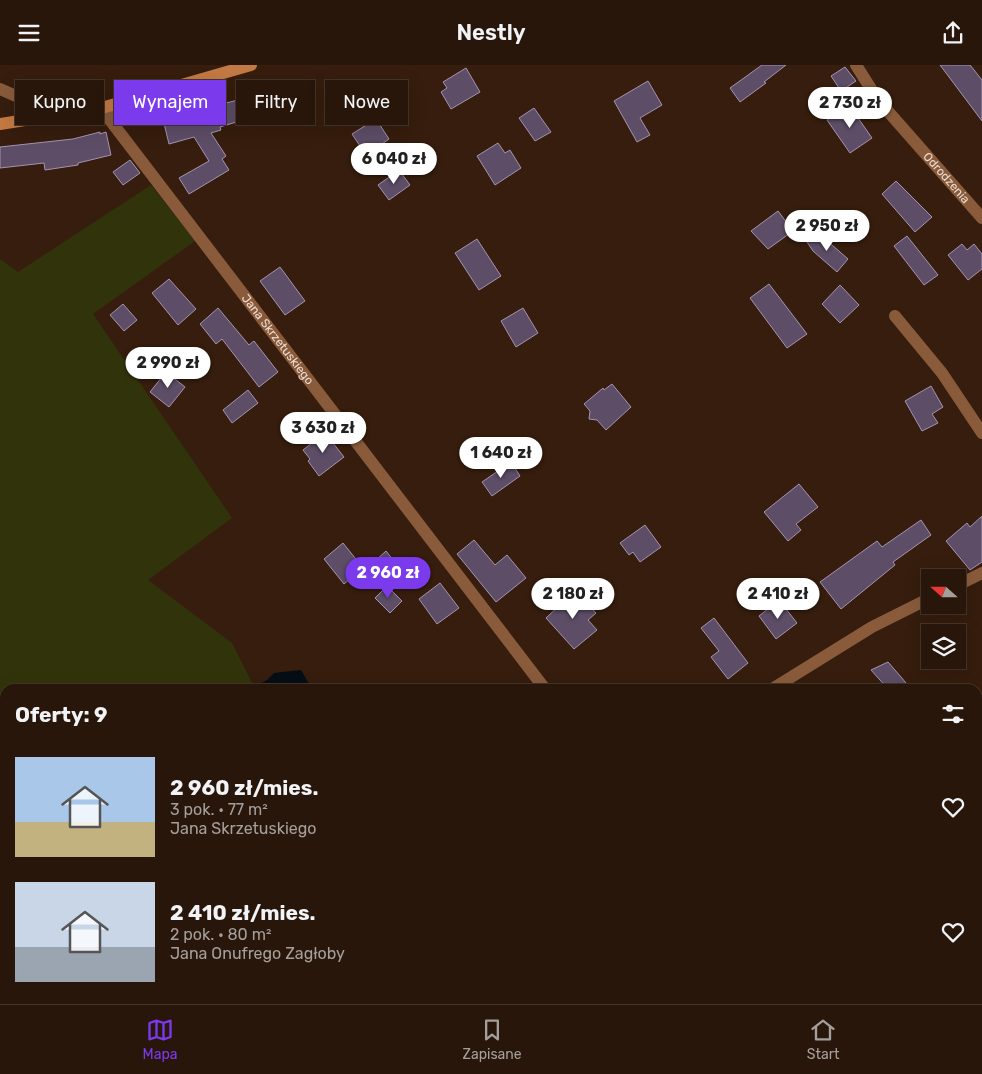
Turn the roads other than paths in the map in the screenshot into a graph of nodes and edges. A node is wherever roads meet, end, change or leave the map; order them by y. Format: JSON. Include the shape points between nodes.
{"nodes":[{"id":1,"x":251,"y":65,"type":"edge"},
{"id":2,"x":856,"y":65,"type":"edge"},
{"id":3,"x":0,"y":89,"type":"edge"},
{"id":4,"x":15,"y":96,"type":"edge"},
{"id":5,"x":105,"y":107,"type":"joint"},
{"id":6,"x":15,"y":122,"type":"edge"},
{"id":7,"x":0,"y":124,"type":"edge"},
{"id":8,"x":982,"y":219,"type":"edge"},
{"id":9,"x":895,"y":316,"type":"dead end"},
{"id":10,"x":982,"y":433,"type":"edge"},
{"id":11,"x":982,"y":573,"type":"edge"},
{"id":12,"x":966,"y":581,"type":"edge"},
{"id":13,"x":921,"y":603,"type":"edge"},
{"id":14,"x":542,"y":684,"type":"edge"},
{"id":15,"x":780,"y":684,"type":"edge"}],
"edges":[{"from":1,"to":5,"type":"street"},
{"from":2,"to":8,"type":"street","name":"Odrodzenia","via":[[878,100]]},
{"from":3,"to":4,"type":"street"},
{"from":5,"to":14,"type":"street","name":"Jana Skrzetuskiego","via":[[110,120]]},
{"from":6,"to":7,"type":"street"},
{"from":9,"to":10,"type":"street","via":[[942,373]]},
{"from":11,"to":12,"type":"street"},
{"from":13,"to":15,"type":"street","via":[[872,627]]}]}
